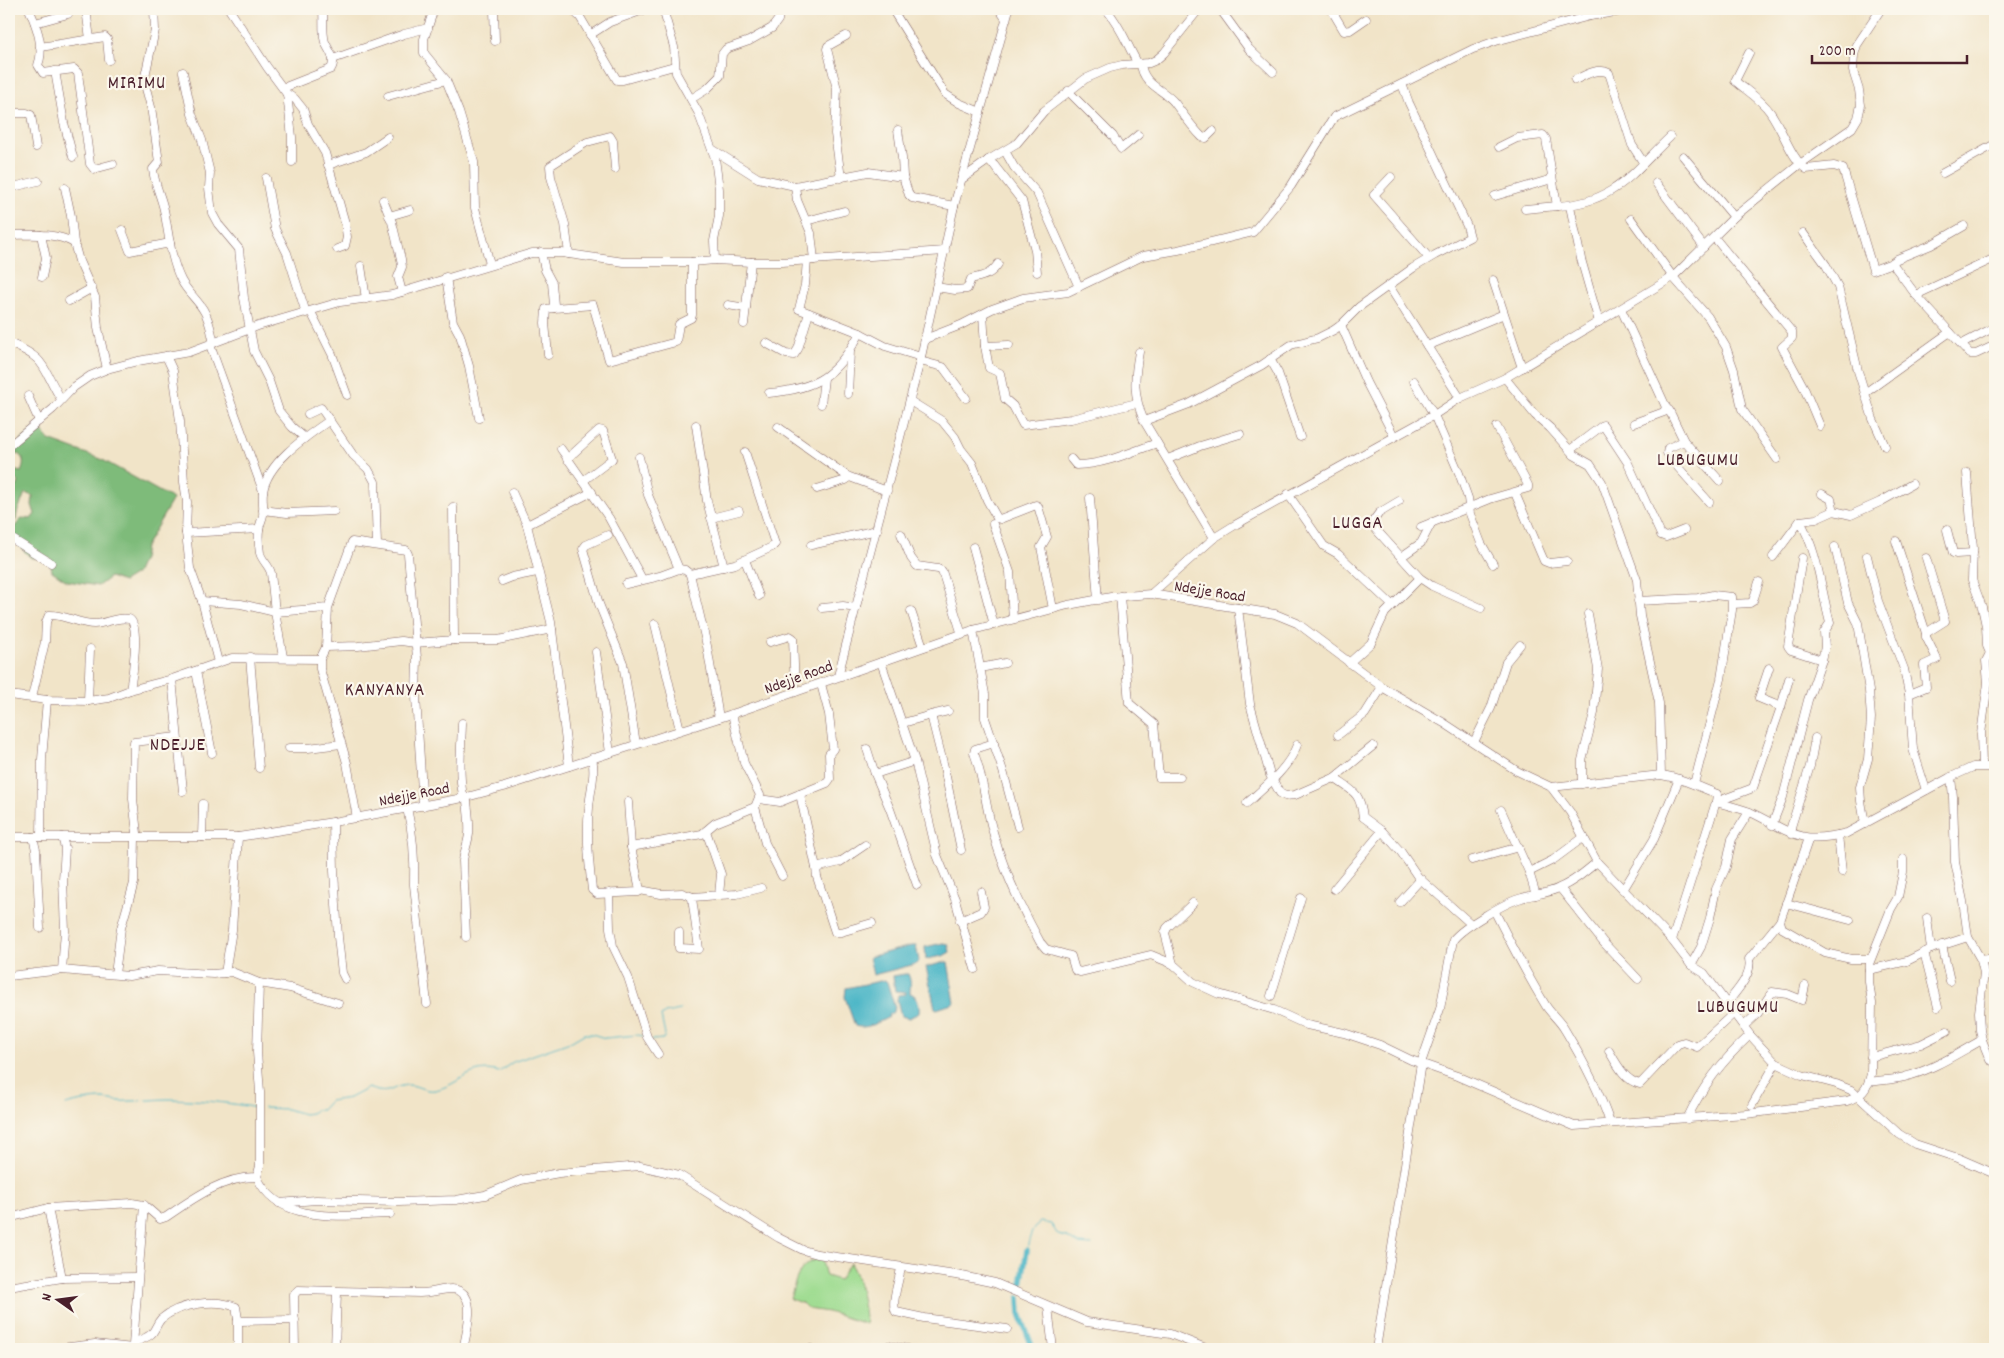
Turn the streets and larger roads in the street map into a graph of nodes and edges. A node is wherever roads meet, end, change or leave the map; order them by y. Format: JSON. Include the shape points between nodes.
{"nodes":[{"id":1,"x":29,"y":9,"type":"edge"},
{"id":2,"x":86,"y":9,"type":"edge"},
{"id":3,"x":154,"y":9,"type":"edge"},
{"id":4,"x":229,"y":9,"type":"edge"},
{"id":5,"x":323,"y":9,"type":"edge"},
{"id":6,"x":434,"y":9,"type":"edge"},
{"id":7,"x":494,"y":9,"type":"edge"},
{"id":8,"x":571,"y":9,"type":"edge"},
{"id":9,"x":646,"y":9,"type":"edge"},
{"id":10,"x":663,"y":9,"type":"edge"},
{"id":11,"x":780,"y":9,"type":"edge"},
{"id":12,"x":892,"y":9,"type":"edge"},
{"id":13,"x":999,"y":9,"type":"edge"},
{"id":14,"x":1009,"y":9,"type":"edge"},
{"id":15,"x":1106,"y":9,"type":"edge"},
{"id":16,"x":1199,"y":9,"type":"edge"},
{"id":17,"x":1220,"y":9,"type":"edge"},
{"id":18,"x":1331,"y":9,"type":"edge"},
{"id":19,"x":1635,"y":9,"type":"edge"},
{"id":20,"x":1881,"y":9,"type":"edge"},
{"id":21,"x":1993,"y":9,"type":"edge"},
{"id":22,"x":1589,"y":13,"type":"edge"},
{"id":23,"x":68,"y":14,"type":"dead end"},
{"id":24,"x":1995,"y":14,"type":"edge"},
{"id":25,"x":1006,"y":19,"type":"junction"},
{"id":26,"x":1366,"y":19,"type":"dead end"},
{"id":27,"x":35,"y":22,"type":"junction"},
{"id":28,"x":428,"y":28,"type":"junction"},
{"id":29,"x":590,"y":35,"type":"junction"},
{"id":30,"x":846,"y":36,"type":"dead end"},
{"id":31,"x":90,"y":39,"type":"junction"},
{"id":32,"x":495,"y":41,"type":"dead end"},
{"id":33,"x":40,"y":47,"type":"junction"},
{"id":34,"x":1749,"y":53,"type":"dead end"},
{"id":35,"x":333,"y":59,"type":"junction"},
{"id":36,"x":109,"y":60,"type":"dead end"},
{"id":37,"x":1140,"y":64,"type":"junction"},
{"id":38,"x":674,"y":66,"type":"junction"},
{"id":39,"x":55,"y":71,"type":"junction"},
{"id":40,"x":183,"y":72,"type":"dead end"},
{"id":41,"x":1273,"y":72,"type":"dead end"},
{"id":42,"x":9,"y":80,"type":"edge"},
{"id":43,"x":446,"y":80,"type":"junction"},
{"id":44,"x":1574,"y":80,"type":"dead end"},
{"id":45,"x":1402,"y":84,"type":"junction"},
{"id":46,"x":285,"y":91,"type":"junction"},
{"id":47,"x":1068,"y":91,"type":"junction"},
{"id":48,"x":388,"y":96,"type":"dead end"},
{"id":49,"x":690,"y":100,"type":"junction"},
{"id":50,"x":980,"y":112,"type":"junction"},
{"id":51,"x":898,"y":130,"type":"dead end"},
{"id":52,"x":1213,"y":132,"type":"dead end"},
{"id":53,"x":1138,"y":135,"type":"dead end"},
{"id":54,"x":1670,"y":136,"type":"dead end"},
{"id":55,"x":388,"y":137,"type":"dead end"},
{"id":56,"x":1995,"y":144,"type":"edge"},
{"id":57,"x":36,"y":147,"type":"dead end"},
{"id":58,"x":1499,"y":147,"type":"dead end"},
{"id":59,"x":712,"y":149,"type":"junction"},
{"id":60,"x":1005,"y":151,"type":"junction"},
{"id":61,"x":1683,"y":156,"type":"dead end"},
{"id":62,"x":73,"y":157,"type":"dead end"},
{"id":63,"x":988,"y":160,"type":"junction"},
{"id":64,"x":292,"y":162,"type":"dead end"},
{"id":65,"x":1643,"y":162,"type":"junction"},
{"id":66,"x":113,"y":164,"type":"dead end"},
{"id":67,"x":328,"y":164,"type":"junction"},
{"id":68,"x":1800,"y":164,"type":"junction"},
{"id":69,"x":615,"y":169,"type":"dead end"},
{"id":70,"x":1942,"y":173,"type":"dead end"},
{"id":71,"x":903,"y":177,"type":"junction"},
{"id":72,"x":266,"y":178,"type":"dead end"},
{"id":73,"x":841,"y":178,"type":"junction"},
{"id":74,"x":1391,"y":178,"type":"dead end"},
{"id":75,"x":962,"y":179,"type":"junction"},
{"id":76,"x":1552,"y":179,"type":"junction"},
{"id":77,"x":9,"y":180,"type":"edge"},
{"id":78,"x":38,"y":181,"type":"dead end"},
{"id":79,"x":1656,"y":183,"type":"dead end"},
{"id":80,"x":794,"y":186,"type":"junction"},
{"id":81,"x":9,"y":187,"type":"edge"},
{"id":82,"x":65,"y":188,"type":"dead end"},
{"id":83,"x":1495,"y":196,"type":"dead end"},
{"id":84,"x":383,"y":200,"type":"dead end"},
{"id":85,"x":954,"y":206,"type":"junction"},
{"id":86,"x":1557,"y":206,"type":"junction"},
{"id":87,"x":1570,"y":206,"type":"junction"},
{"id":88,"x":1525,"y":209,"type":"dead end"},
{"id":89,"x":410,"y":210,"type":"dead end"},
{"id":90,"x":844,"y":211,"type":"dead end"},
{"id":91,"x":389,"y":216,"type":"junction"},
{"id":92,"x":1734,"y":217,"type":"junction"},
{"id":93,"x":1630,"y":219,"type":"dead end"},
{"id":94,"x":806,"y":221,"type":"junction"},
{"id":95,"x":1964,"y":226,"type":"dead end"},
{"id":96,"x":122,"y":230,"type":"dead end"},
{"id":97,"x":1804,"y":233,"type":"dead end"},
{"id":98,"x":9,"y":235,"type":"edge"},
{"id":99,"x":41,"y":235,"type":"junction"},
{"id":100,"x":1714,"y":237,"type":"junction"},
{"id":101,"x":74,"y":243,"type":"junction"},
{"id":102,"x":170,"y":243,"type":"junction"},
{"id":103,"x":1704,"y":247,"type":"junction"},
{"id":104,"x":336,"y":249,"type":"dead end"},
{"id":105,"x":945,"y":251,"type":"junction"},
{"id":106,"x":541,"y":252,"type":"junction"},
{"id":107,"x":569,"y":254,"type":"junction"},
{"id":108,"x":1429,"y":258,"type":"junction"},
{"id":109,"x":1995,"y":258,"type":"edge"},
{"id":110,"x":715,"y":260,"type":"junction"},
{"id":111,"x":810,"y":260,"type":"junction"},
{"id":112,"x":692,"y":262,"type":"junction"},
{"id":113,"x":751,"y":262,"type":"junction"},
{"id":114,"x":1892,"y":263,"type":"junction"},
{"id":115,"x":490,"y":264,"type":"junction"},
{"id":116,"x":998,"y":264,"type":"dead end"},
{"id":117,"x":361,"y":266,"type":"dead end"},
{"id":118,"x":1037,"y":272,"type":"dead end"},
{"id":119,"x":42,"y":277,"type":"dead end"},
{"id":120,"x":446,"y":277,"type":"junction"},
{"id":121,"x":1674,"y":277,"type":"junction"},
{"id":122,"x":1493,"y":280,"type":"dead end"},
{"id":123,"x":1389,"y":286,"type":"junction"},
{"id":124,"x":936,"y":287,"type":"junction"},
{"id":125,"x":1079,"y":287,"type":"junction"},
{"id":126,"x":92,"y":288,"type":"junction"},
{"id":127,"x":402,"y":292,"type":"junction"},
{"id":128,"x":1916,"y":295,"type":"junction"},
{"id":129,"x":366,"y":298,"type":"junction"},
{"id":130,"x":69,"y":301,"type":"dead end"},
{"id":131,"x":728,"y":305,"type":"dead end"},
{"id":132,"x":554,"y":308,"type":"junction"},
{"id":133,"x":746,"y":308,"type":"junction"},
{"id":134,"x":1621,"y":309,"type":"junction"},
{"id":135,"x":308,"y":312,"type":"junction"},
{"id":136,"x":809,"y":314,"type":"junction"},
{"id":137,"x":983,"y":314,"type":"junction"},
{"id":138,"x":1504,"y":314,"type":"junction"},
{"id":139,"x":1599,"y":322,"type":"junction"},
{"id":140,"x":744,"y":324,"type":"dead end"},
{"id":141,"x":1342,"y":325,"type":"junction"},
{"id":142,"x":1995,"y":328,"type":"edge"},
{"id":143,"x":250,"y":329,"type":"junction"},
{"id":144,"x":1950,"y":332,"type":"junction"},
{"id":145,"x":860,"y":333,"type":"junction"},
{"id":146,"x":926,"y":339,"type":"junction"},
{"id":147,"x":9,"y":343,"type":"edge"},
{"id":148,"x":766,"y":343,"type":"dead end"},
{"id":149,"x":212,"y":344,"type":"junction"},
{"id":150,"x":1962,"y":344,"type":"junction"},
{"id":151,"x":1009,"y":345,"type":"dead end"},
{"id":152,"x":1995,"y":345,"type":"edge"},
{"id":153,"x":985,"y":346,"type":"junction"},
{"id":154,"x":1427,"y":346,"type":"junction"},
{"id":155,"x":850,"y":351,"type":"junction"},
{"id":156,"x":1139,"y":352,"type":"dead end"},
{"id":157,"x":548,"y":355,"type":"dead end"},
{"id":158,"x":166,"y":356,"type":"junction"},
{"id":159,"x":921,"y":359,"type":"junction"},
{"id":160,"x":1270,"y":359,"type":"junction"},
{"id":161,"x":1522,"y":368,"type":"junction"},
{"id":162,"x":107,"y":370,"type":"junction"},
{"id":163,"x":824,"y":378,"type":"junction"},
{"id":164,"x":1505,"y":378,"type":"junction"},
{"id":165,"x":1414,"y":381,"type":"dead end"},
{"id":166,"x":768,"y":393,"type":"dead end"},
{"id":167,"x":1865,"y":393,"type":"junction"},
{"id":168,"x":848,"y":394,"type":"dead end"},
{"id":169,"x":347,"y":395,"type":"dead end"},
{"id":170,"x":28,"y":396,"type":"dead end"},
{"id":171,"x":966,"y":398,"type":"dead end"},
{"id":172,"x":1460,"y":398,"type":"junction"},
{"id":173,"x":61,"y":399,"type":"junction"},
{"id":174,"x":910,"y":401,"type":"junction"},
{"id":175,"x":1137,"y":403,"type":"junction"},
{"id":176,"x":821,"y":404,"type":"dead end"},
{"id":177,"x":1666,"y":408,"type":"junction"},
{"id":178,"x":308,"y":414,"type":"dead end"},
{"id":179,"x":1434,"y":415,"type":"junction"},
{"id":180,"x":480,"y":418,"type":"dead end"},
{"id":181,"x":39,"y":420,"type":"junction"},
{"id":182,"x":330,"y":420,"type":"junction"},
{"id":183,"x":1144,"y":421,"type":"junction"},
{"id":184,"x":1634,"y":423,"type":"dead end"},
{"id":185,"x":696,"y":425,"type":"dead end"},
{"id":186,"x":1820,"y":426,"type":"dead end"},
{"id":187,"x":1497,"y":427,"type":"dead end"},
{"id":188,"x":778,"y":428,"type":"dead end"},
{"id":189,"x":1240,"y":434,"type":"dead end"},
{"id":190,"x":1300,"y":436,"type":"dead end"},
{"id":191,"x":1394,"y":436,"type":"junction"},
{"id":192,"x":305,"y":438,"type":"junction"},
{"id":193,"x":1684,"y":441,"type":"junction"},
{"id":194,"x":1157,"y":443,"type":"junction"},
{"id":195,"x":9,"y":446,"type":"edge"},
{"id":196,"x":1885,"y":446,"type":"dead end"},
{"id":197,"x":561,"y":449,"type":"dead end"},
{"id":198,"x":1570,"y":450,"type":"junction"},
{"id":199,"x":745,"y":452,"type":"dead end"},
{"id":200,"x":639,"y":457,"type":"dead end"},
{"id":201,"x":1777,"y":458,"type":"dead end"},
{"id":202,"x":567,"y":459,"type":"junction"},
{"id":203,"x":1071,"y":459,"type":"dead end"},
{"id":204,"x":1168,"y":459,"type":"junction"},
{"id":205,"x":1967,"y":473,"type":"dead end"},
{"id":206,"x":847,"y":476,"type":"junction"},
{"id":207,"x":583,"y":481,"type":"junction"},
{"id":208,"x":1720,"y":481,"type":"dead end"},
{"id":209,"x":1912,"y":484,"type":"dead end"},
{"id":210,"x":817,"y":489,"type":"dead end"},
{"id":211,"x":887,"y":491,"type":"junction"},
{"id":212,"x":263,"y":492,"type":"junction"},
{"id":213,"x":512,"y":492,"type":"dead end"},
{"id":214,"x":592,"y":492,"type":"junction"},
{"id":215,"x":1514,"y":493,"type":"junction"},
{"id":216,"x":1288,"y":494,"type":"junction"},
{"id":217,"x":1822,"y":494,"type":"dead end"},
{"id":218,"x":1090,"y":498,"type":"dead end"},
{"id":219,"x":1399,"y":501,"type":"dead end"},
{"id":220,"x":1709,"y":502,"type":"dead end"},
{"id":221,"x":453,"y":507,"type":"dead end"},
{"id":222,"x":1470,"y":508,"type":"junction"},
{"id":223,"x":264,"y":510,"type":"junction"},
{"id":224,"x":334,"y":511,"type":"dead end"},
{"id":225,"x":739,"y":511,"type":"dead end"},
{"id":226,"x":1834,"y":511,"type":"junction"},
{"id":227,"x":711,"y":518,"type":"junction"},
{"id":228,"x":1800,"y":521,"type":"junction"},
{"id":229,"x":1432,"y":522,"type":"junction"},
{"id":230,"x":994,"y":524,"type":"dead end"},
{"id":231,"x":527,"y":525,"type":"junction"},
{"id":232,"x":1421,"y":527,"type":"dead end"},
{"id":233,"x":259,"y":529,"type":"junction"},
{"id":234,"x":877,"y":530,"type":"junction"},
{"id":235,"x":1684,"y":530,"type":"dead end"},
{"id":236,"x":1946,"y":530,"type":"dead end"},
{"id":237,"x":186,"y":533,"type":"junction"},
{"id":238,"x":901,"y":534,"type":"dead end"},
{"id":239,"x":608,"y":535,"type":"dead end"},
{"id":240,"x":9,"y":537,"type":"edge"},
{"id":241,"x":1214,"y":538,"type":"junction"},
{"id":242,"x":1896,"y":541,"type":"dead end"},
{"id":243,"x":377,"y":545,"type":"junction"},
{"id":244,"x":811,"y":545,"type":"dead end"},
{"id":245,"x":973,"y":547,"type":"dead end"},
{"id":246,"x":1835,"y":547,"type":"dead end"},
{"id":247,"x":1973,"y":553,"type":"junction"},
{"id":248,"x":1401,"y":556,"type":"junction"},
{"id":249,"x":1867,"y":556,"type":"dead end"},
{"id":250,"x":1773,"y":557,"type":"dead end"},
{"id":251,"x":1802,"y":558,"type":"dead end"},
{"id":252,"x":1926,"y":558,"type":"dead end"},
{"id":253,"x":745,"y":560,"type":"junction"},
{"id":254,"x":1567,"y":561,"type":"dead end"},
{"id":255,"x":51,"y":563,"type":"dead end"},
{"id":256,"x":1493,"y":564,"type":"dead end"},
{"id":257,"x":724,"y":567,"type":"junction"},
{"id":258,"x":679,"y":569,"type":"junction"},
{"id":259,"x":537,"y":572,"type":"junction"},
{"id":260,"x":690,"y":574,"type":"junction"},
{"id":261,"x":1420,"y":578,"type":"junction"},
{"id":262,"x":642,"y":579,"type":"junction"},
{"id":263,"x":502,"y":582,"type":"dead end"},
{"id":264,"x":1759,"y":582,"type":"dead end"},
{"id":265,"x":626,"y":584,"type":"dead end"},
{"id":266,"x":1151,"y":594,"type":"junction"},
{"id":267,"x":759,"y":596,"type":"dead end"},
{"id":268,"x":1120,"y":596,"type":"junction"},
{"id":269,"x":1098,"y":600,"type":"junction"},
{"id":270,"x":1638,"y":600,"type":"junction"},
{"id":271,"x":202,"y":601,"type":"junction"},
{"id":272,"x":1733,"y":604,"type":"junction"},
{"id":273,"x":1392,"y":605,"type":"junction"},
{"id":274,"x":328,"y":608,"type":"junction"},
{"id":275,"x":822,"y":608,"type":"dead end"},
{"id":276,"x":856,"y":608,"type":"junction"},
{"id":277,"x":1238,"y":608,"type":"junction"},
{"id":278,"x":1481,"y":608,"type":"dead end"},
{"id":279,"x":1054,"y":609,"type":"junction"},
{"id":280,"x":275,"y":612,"type":"junction"},
{"id":281,"x":911,"y":612,"type":"dead end"},
{"id":282,"x":1588,"y":614,"type":"dead end"},
{"id":283,"x":1013,"y":619,"type":"junction"},
{"id":284,"x":655,"y":624,"type":"dead end"},
{"id":285,"x":994,"y":625,"type":"junction"},
{"id":286,"x":552,"y":629,"type":"junction"},
{"id":287,"x":973,"y":630,"type":"junction"},
{"id":288,"x":1926,"y":633,"type":"junction"},
{"id":289,"x":962,"y":635,"type":"junction"},
{"id":290,"x":454,"y":640,"type":"junction"},
{"id":291,"x":770,"y":642,"type":"dead end"},
{"id":292,"x":415,"y":643,"type":"junction"},
{"id":293,"x":1520,"y":645,"type":"dead end"},
{"id":294,"x":326,"y":647,"type":"junction"},
{"id":295,"x":923,"y":647,"type":"junction"},
{"id":296,"x":90,"y":649,"type":"dead end"},
{"id":297,"x":596,"y":652,"type":"dead end"},
{"id":298,"x":1993,"y":652,"type":"edge"},
{"id":299,"x":250,"y":657,"type":"junction"},
{"id":300,"x":284,"y":657,"type":"junction"},
{"id":301,"x":320,"y":659,"type":"junction"},
{"id":302,"x":1822,"y":660,"type":"junction"},
{"id":303,"x":218,"y":662,"type":"junction"},
{"id":304,"x":881,"y":662,"type":"junction"},
{"id":305,"x":1004,"y":663,"type":"dead end"},
{"id":306,"x":1349,"y":663,"type":"junction"},
{"id":307,"x":980,"y":668,"type":"junction"},
{"id":308,"x":1769,"y":668,"type":"dead end"},
{"id":309,"x":196,"y":671,"type":"junction"},
{"id":310,"x":838,"y":676,"type":"junction"},
{"id":311,"x":172,"y":679,"type":"junction"},
{"id":312,"x":1788,"y":679,"type":"dead end"},
{"id":313,"x":820,"y":684,"type":"junction"},
{"id":314,"x":1382,"y":687,"type":"junction"},
{"id":315,"x":130,"y":690,"type":"junction"},
{"id":316,"x":796,"y":692,"type":"junction"},
{"id":317,"x":1909,"y":694,"type":"junction"},
{"id":318,"x":9,"y":695,"type":"edge"},
{"id":319,"x":32,"y":697,"type":"junction"},
{"id":320,"x":47,"y":700,"type":"junction"},
{"id":321,"x":88,"y":702,"type":"junction"},
{"id":322,"x":1781,"y":707,"type":"junction"},
{"id":323,"x":948,"y":711,"type":"dead end"},
{"id":324,"x":732,"y":714,"type":"junction"},
{"id":325,"x":931,"y":715,"type":"junction"},
{"id":326,"x":719,"y":718,"type":"junction"},
{"id":327,"x":462,"y":723,"type":"dead end"},
{"id":328,"x":903,"y":723,"type":"junction"},
{"id":329,"x":680,"y":730,"type":"junction"},
{"id":330,"x":1338,"y":735,"type":"dead end"},
{"id":331,"x":177,"y":737,"type":"junction"},
{"id":332,"x":1815,"y":738,"type":"dead end"},
{"id":333,"x":1474,"y":742,"type":"junction"},
{"id":334,"x":994,"y":743,"type":"junction"},
{"id":335,"x":341,"y":744,"type":"junction"},
{"id":336,"x":636,"y":744,"type":"junction"},
{"id":337,"x":1296,"y":745,"type":"dead end"},
{"id":338,"x":1373,"y":746,"type":"dead end"},
{"id":339,"x":289,"y":748,"type":"dead end"},
{"id":340,"x":867,"y":749,"type":"dead end"},
{"id":341,"x":212,"y":753,"type":"dead end"},
{"id":342,"x":610,"y":753,"type":"junction"},
{"id":343,"x":592,"y":758,"type":"junction"},
{"id":344,"x":915,"y":761,"type":"junction"},
{"id":345,"x":569,"y":766,"type":"junction"},
{"id":346,"x":1982,"y":766,"type":"junction"},
{"id":347,"x":1995,"y":767,"type":"edge"},
{"id":348,"x":259,"y":768,"type":"dead end"},
{"id":349,"x":875,"y":774,"type":"junction"},
{"id":350,"x":1661,"y":775,"type":"junction"},
{"id":351,"x":1180,"y":777,"type":"dead end"},
{"id":352,"x":1951,"y":777,"type":"junction"},
{"id":353,"x":1334,"y":778,"type":"junction"},
{"id":354,"x":1679,"y":779,"type":"junction"},
{"id":355,"x":1273,"y":780,"type":"junction"},
{"id":356,"x":1582,"y":784,"type":"junction"},
{"id":357,"x":1694,"y":784,"type":"junction"},
{"id":358,"x":1551,"y":787,"type":"junction"},
{"id":359,"x":1926,"y":790,"type":"junction"},
{"id":360,"x":183,"y":791,"type":"dead end"},
{"id":361,"x":800,"y":794,"type":"junction"},
{"id":362,"x":463,"y":798,"type":"junction"},
{"id":363,"x":760,"y":799,"type":"junction"},
{"id":364,"x":628,"y":802,"type":"dead end"},
{"id":365,"x":1716,"y":802,"type":"junction"},
{"id":366,"x":1247,"y":803,"type":"dead end"},
{"id":367,"x":203,"y":804,"type":"dead end"},
{"id":368,"x":423,"y":806,"type":"junction"},
{"id":369,"x":755,"y":807,"type":"junction"},
{"id":370,"x":407,"y":808,"type":"junction"},
{"id":371,"x":1501,"y":810,"type":"dead end"},
{"id":372,"x":1749,"y":812,"type":"junction"},
{"id":373,"x":356,"y":818,"type":"junction"},
{"id":374,"x":333,"y":822,"type":"junction"},
{"id":375,"x":1866,"y":824,"type":"junction"},
{"id":376,"x":1772,"y":825,"type":"junction"},
{"id":377,"x":1018,"y":827,"type":"dead end"},
{"id":378,"x":706,"y":831,"type":"junction"},
{"id":379,"x":1382,"y":831,"type":"junction"},
{"id":380,"x":1791,"y":834,"type":"junction"},
{"id":381,"x":1838,"y":835,"type":"junction"},
{"id":382,"x":202,"y":836,"type":"junction"},
{"id":383,"x":9,"y":837,"type":"edge"},
{"id":384,"x":37,"y":837,"type":"junction"},
{"id":385,"x":62,"y":837,"type":"junction"},
{"id":386,"x":238,"y":837,"type":"junction"},
{"id":387,"x":1584,"y":837,"type":"junction"},
{"id":388,"x":135,"y":838,"type":"junction"},
{"id":389,"x":1809,"y":838,"type":"junction"},
{"id":390,"x":865,"y":845,"type":"dead end"},
{"id":391,"x":631,"y":847,"type":"junction"},
{"id":392,"x":1519,"y":847,"type":"junction"},
{"id":393,"x":961,"y":850,"type":"dead end"},
{"id":394,"x":1903,"y":859,"type":"dead end"},
{"id":395,"x":1472,"y":860,"type":"dead end"},
{"id":396,"x":1597,"y":862,"type":"junction"},
{"id":397,"x":816,"y":868,"type":"junction"},
{"id":398,"x":1529,"y":872,"type":"junction"},
{"id":399,"x":1842,"y":872,"type":"dead end"},
{"id":400,"x":782,"y":876,"type":"dead end"},
{"id":401,"x":1421,"y":879,"type":"junction"},
{"id":402,"x":918,"y":885,"type":"dead end"},
{"id":403,"x":761,"y":888,"type":"dead end"},
{"id":404,"x":1334,"y":888,"type":"dead end"},
{"id":405,"x":1560,"y":888,"type":"junction"},
{"id":406,"x":640,"y":890,"type":"junction"},
{"id":407,"x":1623,"y":890,"type":"junction"},
{"id":408,"x":981,"y":892,"type":"dead end"},
{"id":409,"x":609,"y":893,"type":"junction"},
{"id":410,"x":719,"y":895,"type":"junction"},
{"id":411,"x":1536,"y":895,"type":"junction"},
{"id":412,"x":693,"y":897,"type":"junction"},
{"id":413,"x":1301,"y":898,"type":"dead end"},
{"id":414,"x":1400,"y":902,"type":"dead end"},
{"id":415,"x":1786,"y":903,"type":"junction"},
{"id":416,"x":1193,"y":904,"type":"dead end"},
{"id":417,"x":1495,"y":912,"type":"junction"},
{"id":418,"x":1926,"y":918,"type":"dead end"},
{"id":419,"x":1850,"y":920,"type":"dead end"},
{"id":420,"x":960,"y":921,"type":"junction"},
{"id":421,"x":1780,"y":921,"type":"junction"},
{"id":422,"x":872,"y":923,"type":"dead end"},
{"id":423,"x":1471,"y":924,"type":"junction"},
{"id":424,"x":40,"y":928,"type":"dead end"},
{"id":425,"x":679,"y":932,"type":"dead end"},
{"id":426,"x":466,"y":937,"type":"dead end"},
{"id":427,"x":1968,"y":937,"type":"junction"},
{"id":428,"x":1672,"y":940,"type":"junction"},
{"id":429,"x":1942,"y":946,"type":"junction"},
{"id":430,"x":1927,"y":951,"type":"junction"},
{"id":431,"x":1995,"y":958,"type":"edge"},
{"id":432,"x":1870,"y":959,"type":"junction"},
{"id":433,"x":1981,"y":960,"type":"junction"},
{"id":434,"x":1173,"y":964,"type":"junction"},
{"id":435,"x":1691,"y":965,"type":"junction"},
{"id":436,"x":975,"y":969,"type":"dead end"},
{"id":437,"x":62,"y":970,"type":"junction"},
{"id":438,"x":1869,"y":970,"type":"junction"},
{"id":439,"x":225,"y":973,"type":"junction"},
{"id":440,"x":115,"y":974,"type":"junction"},
{"id":441,"x":9,"y":976,"type":"edge"},
{"id":442,"x":1638,"y":978,"type":"dead end"},
{"id":443,"x":345,"y":979,"type":"dead end"},
{"id":444,"x":1950,"y":980,"type":"dead end"},
{"id":445,"x":259,"y":984,"type":"junction"},
{"id":446,"x":1805,"y":986,"type":"dead end"},
{"id":447,"x":1271,"y":996,"type":"dead end"},
{"id":448,"x":338,"y":1003,"type":"dead end"},
{"id":449,"x":1727,"y":1003,"type":"junction"},
{"id":450,"x":427,"y":1004,"type":"dead end"},
{"id":451,"x":1938,"y":1007,"type":"dead end"},
{"id":452,"x":1734,"y":1013,"type":"junction"},
{"id":453,"x":1744,"y":1026,"type":"junction"},
{"id":454,"x":1947,"y":1031,"type":"dead end"},
{"id":455,"x":1750,"y":1035,"type":"junction"},
{"id":456,"x":1982,"y":1040,"type":"junction"},
{"id":457,"x":1609,"y":1051,"type":"dead end"},
{"id":458,"x":658,"y":1054,"type":"dead end"},
{"id":459,"x":1871,"y":1057,"type":"junction"},
{"id":460,"x":1995,"y":1062,"type":"edge"},
{"id":461,"x":1421,"y":1063,"type":"junction"},
{"id":462,"x":1776,"y":1063,"type":"junction"},
{"id":463,"x":1869,"y":1082,"type":"junction"},
{"id":464,"x":1859,"y":1097,"type":"junction"},
{"id":465,"x":1752,"y":1105,"type":"dead end"},
{"id":466,"x":1687,"y":1119,"type":"junction"},
{"id":467,"x":1610,"y":1123,"type":"junction"},
{"id":468,"x":1995,"y":1174,"type":"edge"},
{"id":469,"x":257,"y":1177,"type":"junction"},
{"id":470,"x":279,"y":1203,"type":"junction"},
{"id":471,"x":144,"y":1205,"type":"junction"},
{"id":472,"x":48,"y":1208,"type":"junction"},
{"id":473,"x":390,"y":1214,"type":"dead end"},
{"id":474,"x":9,"y":1218,"type":"edge"},
{"id":475,"x":901,"y":1267,"type":"junction"},
{"id":476,"x":137,"y":1277,"type":"junction"},
{"id":477,"x":62,"y":1278,"type":"junction"},
{"id":478,"x":9,"y":1287,"type":"edge"},
{"id":479,"x":336,"y":1292,"type":"junction"},
{"id":480,"x":1048,"y":1307,"type":"junction"},
{"id":481,"x":238,"y":1319,"type":"junction"},
{"id":482,"x":295,"y":1320,"type":"junction"},
{"id":483,"x":1007,"y":1329,"type":"dead end"},
{"id":484,"x":53,"y":1349,"type":"edge"},
{"id":485,"x":133,"y":1349,"type":"edge"},
{"id":486,"x":238,"y":1349,"type":"edge"},
{"id":487,"x":295,"y":1349,"type":"edge"},
{"id":488,"x":335,"y":1349,"type":"edge"},
{"id":489,"x":460,"y":1349,"type":"edge"},
{"id":490,"x":884,"y":1349,"type":"edge"},
{"id":491,"x":908,"y":1349,"type":"edge"},
{"id":492,"x":1053,"y":1349,"type":"edge"},
{"id":493,"x":1208,"y":1349,"type":"edge"},
{"id":494,"x":1376,"y":1349,"type":"edge"}],
"edges":[{"from":1,"to":27,"type":"street"},
{"from":2,"to":31,"type":"street"},
{"from":3,"to":102,"type":"street","via":[[156,30],[144,81],[159,162],[153,169],[154,176],[165,211]]},
{"from":4,"to":46,"type":"street"},
{"from":5,"to":35,"type":"street","via":[[324,40]]},
{"from":6,"to":28,"type":"street"},
{"from":7,"to":32,"type":"street"},
{"from":8,"to":29,"type":"street","via":[[580,17]]},
{"from":9,"to":29,"type":"street","via":[[610,22]]},
{"from":10,"to":38,"type":"street","via":[[674,47]]},
{"from":11,"to":49,"type":"street","via":[[772,28],[726,49],[722,54],[720,76]]},
{"from":12,"to":50,"type":"street","via":[[945,94]]},
{"from":13,"to":25,"type":"street"},
{"from":14,"to":25,"type":"street"},
{"from":15,"to":37,"type":"street","via":[[1120,25],[1127,45]]},
{"from":16,"to":37,"type":"street","via":[[1164,53],[1149,63]]},
{"from":17,"to":41,"type":"street","via":[[1249,49]]},
{"from":18,"to":26,"type":"street","via":[[1344,32]]},
{"from":19,"to":22,"type":"street"},
{"from":20,"to":68,"type":"street","via":[[1854,55],[1853,71],[1861,98],[1858,118],[1852,128]]},
{"from":21,"to":24,"type":"street"},
{"from":22,"to":45,"type":"street","via":[[1488,44]]},
{"from":23,"to":27,"type":"street"},
{"from":25,"to":50,"type":"street"},
{"from":27,"to":33,"type":"street"},
{"from":28,"to":35,"type":"street"},
{"from":28,"to":43,"type":"street","via":[[424,53]]},
{"from":29,"to":38,"type":"street","via":[[620,81]]},
{"from":30,"to":73,"type":"street","via":[[828,46],[827,50],[837,89],[835,134]]},
{"from":31,"to":33,"type":"street"},
{"from":31,"to":36,"type":"street","via":[[107,38]]},
{"from":33,"to":39,"type":"street","via":[[38,65],[43,73]]},
{"from":34,"to":68,"type":"street","via":[[1734,79],[1764,104]]},
{"from":35,"to":46,"type":"street","via":[[332,69]]},
{"from":37,"to":47,"type":"street","via":[[1122,65],[1097,73]]},
{"from":37,"to":52,"type":"street","via":[[1149,81],[1172,100],[1202,137],[1206,138]]},
{"from":38,"to":49,"type":"street"},
{"from":39,"to":62,"type":"street"},
{"from":39,"to":66,"type":"street","via":[[74,69],[78,73],[90,164],[94,169]]},
{"from":40,"to":143,"type":"street","via":[[210,173],[212,213],[239,249]]},
{"from":42,"to":57,"type":"street","via":[[11,113],[31,114]]},
{"from":43,"to":48,"type":"street"},
{"from":43,"to":115,"type":"street","via":[[474,162],[475,208]]},
{"from":44,"to":65,"type":"street","via":[[1599,70],[1611,75],[1632,144]]},
{"from":45,"to":108,"type":"street","via":[[1470,234],[1468,239]]},
{"from":45,"to":125,"type":"street","via":[[1334,117],[1292,186],[1254,232],[1143,256]]},
{"from":46,"to":64,"type":"street"},
{"from":46,"to":67,"type":"street","via":[[303,109]]},
{"from":47,"to":53,"type":"street","via":[[1113,136],[1121,149]]},
{"from":47,"to":60,"type":"street"},
{"from":49,"to":59,"type":"street"},
{"from":50,"to":75,"type":"street"},
{"from":51,"to":71,"type":"street"},
{"from":54,"to":65,"type":"street"},
{"from":55,"to":67,"type":"street","via":[[366,152]]},
{"from":56,"to":70,"type":"street"},
{"from":58,"to":76,"type":"street","via":[[1517,138],[1543,136]]},
{"from":59,"to":80,"type":"street","via":[[758,178]]},
{"from":59,"to":110,"type":"street","via":[[720,216],[715,236]]},
{"from":60,"to":63,"type":"street"},
{"from":60,"to":125,"type":"street","via":[[1014,167],[1037,193]]},
{"from":61,"to":92,"type":"street"},
{"from":63,"to":75,"type":"street"},
{"from":63,"to":118,"type":"street","via":[[1022,201],[1035,250]]},
{"from":65,"to":87,"type":"street","via":[[1609,193]]},
{"from":67,"to":104,"type":"street","via":[[347,237],[345,246]]},
{"from":68,"to":92,"type":"street"},
{"from":68,"to":114,"type":"street","via":[[1808,169],[1834,166],[1843,169],[1873,269]]},
{"from":69,"to":107,"type":"street","via":[[610,136],[586,142],[550,166]]},
{"from":71,"to":73,"type":"street","via":[[868,172]]},
{"from":71,"to":85,"type":"street","via":[[912,198]]},
{"from":72,"to":135,"type":"street","via":[[275,229]]},
{"from":73,"to":80,"type":"street"},
{"from":74,"to":108,"type":"street","via":[[1374,196]]},
{"from":75,"to":85,"type":"street"},
{"from":76,"to":83,"type":"street"},
{"from":76,"to":86,"type":"street"},
{"from":77,"to":81,"type":"street"},
{"from":78,"to":81,"type":"street"},
{"from":79,"to":103,"type":"street"},
{"from":80,"to":94,"type":"street"},
{"from":82,"to":101,"type":"street"},
{"from":84,"to":91,"type":"street"},
{"from":85,"to":105,"type":"street"},
{"from":86,"to":87,"type":"street"},
{"from":86,"to":88,"type":"street"},
{"from":87,"to":139,"type":"street"},
{"from":89,"to":91,"type":"street"},
{"from":90,"to":94,"type":"street"},
{"from":91,"to":127,"type":"street","via":[[401,259],[398,277]]},
{"from":92,"to":100,"type":"street"},
{"from":93,"to":121,"type":"street"},
{"from":94,"to":111,"type":"street","via":[[811,233]]},
{"from":95,"to":114,"type":"street"},
{"from":96,"to":102,"type":"street","via":[[130,252]]},
{"from":97,"to":167,"type":"street","via":[[1838,287]]},
{"from":98,"to":99,"type":"street"},
{"from":99,"to":101,"type":"street"},
{"from":99,"to":119,"type":"street","via":[[46,258]]},
{"from":100,"to":103,"type":"street"},
{"from":100,"to":186,"type":"street","via":[[1792,332],[1792,338],[1782,346]]},
{"from":101,"to":126,"type":"street"},
{"from":102,"to":149,"type":"street","via":[[179,275],[209,321]]},
{"from":103,"to":121,"type":"street"},
{"from":105,"to":111,"type":"street"},
{"from":105,"to":124,"type":"street"},
{"from":106,"to":107,"type":"street"},
{"from":106,"to":115,"type":"street"},
{"from":106,"to":132,"type":"street","via":[[552,283]]},
{"from":107,"to":112,"type":"street","via":[[624,262]]},
{"from":108,"to":123,"type":"street"},
{"from":109,"to":128,"type":"street"},
{"from":110,"to":112,"type":"street"},
{"from":110,"to":113,"type":"street"},
{"from":111,"to":113,"type":"street"},
{"from":111,"to":136,"type":"street","via":[[799,306]]},
{"from":112,"to":132,"type":"street","via":[[692,315],[679,324],[676,342],[609,360],[593,305]]},
{"from":113,"to":133,"type":"street"},
{"from":114,"to":128,"type":"street"},
{"from":115,"to":120,"type":"street"},
{"from":116,"to":124,"type":"street","via":[[987,276],[971,279],[967,289]]},
{"from":117,"to":129,"type":"street"},
{"from":120,"to":127,"type":"street"},
{"from":120,"to":180,"type":"street","via":[[453,322],[470,366]]},
{"from":121,"to":134,"type":"street"},
{"from":121,"to":201,"type":"street","via":[[1708,317],[1726,347],[1742,409]]},
{"from":122,"to":138,"type":"street"},
{"from":123,"to":141,"type":"street","via":[[1359,307]]},
{"from":123,"to":154,"type":"street"},
{"from":124,"to":146,"type":"street"},
{"from":125,"to":137,"type":"street","via":[[1068,292],[1022,298]]},
{"from":126,"to":130,"type":"street"},
{"from":126,"to":162,"type":"street"},
{"from":127,"to":129,"type":"street"},
{"from":128,"to":144,"type":"street"},
{"from":129,"to":135,"type":"street"},
{"from":131,"to":133,"type":"street"},
{"from":132,"to":157,"type":"street","via":[[546,309]]},
{"from":133,"to":140,"type":"street"},
{"from":134,"to":139,"type":"street"},
{"from":134,"to":177,"type":"street"},
{"from":135,"to":143,"type":"street"},
{"from":135,"to":169,"type":"street","via":[[332,354]]},
{"from":136,"to":145,"type":"street"},
{"from":136,"to":148,"type":"street","via":[[794,354],[786,354]]},
{"from":137,"to":146,"type":"street"},
{"from":137,"to":153,"type":"street"},
{"from":138,"to":154,"type":"street"},
{"from":138,"to":161,"type":"street"},
{"from":139,"to":161,"type":"street"},
{"from":141,"to":160,"type":"street","via":[[1318,338],[1291,345]]},
{"from":141,"to":191,"type":"street"},
{"from":142,"to":150,"type":"street"},
{"from":143,"to":149,"type":"street"},
{"from":143,"to":192,"type":"street","via":[[254,351],[279,411]]},
{"from":144,"to":150,"type":"street"},
{"from":144,"to":167,"type":"street"},
{"from":145,"to":155,"type":"street"},
{"from":145,"to":159,"type":"street"},
{"from":146,"to":159,"type":"street"},
{"from":147,"to":173,"type":"street","via":[[28,351],[42,363]]},
{"from":149,"to":158,"type":"street"},
{"from":149,"to":212,"type":"street"},
{"from":150,"to":152,"type":"street","via":[[1972,355]]},
{"from":151,"to":153,"type":"street"},
{"from":153,"to":175,"type":"street","via":[[989,368],[1000,373],[1005,399],[1013,406],[1023,425]]},
{"from":154,"to":172,"type":"street"},
{"from":155,"to":163,"type":"street"},
{"from":155,"to":168,"type":"street"},
{"from":156,"to":175,"type":"street","via":[[1134,384]]},
{"from":158,"to":162,"type":"street"},
{"from":158,"to":237,"type":"street","via":[[173,371],[180,421],[187,502]]},
{"from":159,"to":171,"type":"street","via":[[943,367]]},
{"from":159,"to":174,"type":"street"},
{"from":160,"to":183,"type":"street","via":[[1189,404]]},
{"from":160,"to":190,"type":"street"},
{"from":161,"to":164,"type":"street"},
{"from":162,"to":173,"type":"street","via":[[90,376]]},
{"from":163,"to":166,"type":"street","via":[[804,388]]},
{"from":163,"to":176,"type":"street"},
{"from":164,"to":172,"type":"street"},
{"from":164,"to":198,"type":"street","via":[[1535,415]]},
{"from":165,"to":179,"type":"street"},
{"from":167,"to":196,"type":"street"},
{"from":170,"to":181,"type":"street"},
{"from":172,"to":179,"type":"street"},
{"from":173,"to":181,"type":"street"},
{"from":174,"to":211,"type":"street"},
{"from":174,"to":279,"type":"street","via":[[942,421],[955,436],[972,463],[997,518],[1038,506],[1047,537],[1041,546]]},
{"from":175,"to":183,"type":"street"},
{"from":177,"to":184,"type":"street","via":[[1664,412]]},
{"from":177,"to":193,"type":"street"},
{"from":178,"to":182,"type":"street","via":[[320,407]]},
{"from":179,"to":191,"type":"street"},
{"from":179,"to":222,"type":"street"},
{"from":181,"to":195,"type":"street"},
{"from":182,"to":192,"type":"street"},
{"from":182,"to":243,"type":"street","via":[[353,455],[373,476]]},
{"from":183,"to":194,"type":"street"},
{"from":185,"to":227,"type":"street"},
{"from":187,"to":215,"type":"street","via":[[1528,485],[1528,488]]},
{"from":188,"to":206,"type":"street"},
{"from":189,"to":204,"type":"street"},
{"from":191,"to":216,"type":"street"},
{"from":192,"to":212,"type":"street","via":[[273,470]]},
{"from":193,"to":208,"type":"street"},
{"from":193,"to":220,"type":"street","via":[[1668,448],[1667,453]]},
{"from":194,"to":203,"type":"street","via":[[1082,465]]},
{"from":194,"to":204,"type":"street"},
{"from":197,"to":202,"type":"street"},
{"from":198,"to":235,"type":"street","via":[[1603,425],[1628,463],[1661,535],[1666,537]]},
{"from":198,"to":270,"type":"street","via":[[1590,464],[1602,482],[1635,573]]},
{"from":199,"to":253,"type":"street","via":[[775,544]]},
{"from":200,"to":258,"type":"street","via":[[648,495]]},
{"from":202,"to":207,"type":"street"},
{"from":202,"to":207,"type":"street","via":[[599,430],[603,431],[612,459]]},
{"from":204,"to":241,"type":"street"},
{"from":205,"to":247,"type":"street"},
{"from":206,"to":210,"type":"street","via":[[846,480]]},
{"from":206,"to":211,"type":"street"},
{"from":207,"to":214,"type":"street"},
{"from":209,"to":226,"type":"street","via":[[1851,515]]},
{"from":211,"to":234,"type":"street"},
{"from":212,"to":223,"type":"street"},
{"from":213,"to":231,"type":"street"},
{"from":214,"to":231,"type":"street"},
{"from":214,"to":262,"type":"street"},
{"from":215,"to":222,"type":"street"},
{"from":215,"to":254,"type":"street","via":[[1544,562]]},
{"from":216,"to":241,"type":"street"},
{"from":216,"to":273,"type":"street","via":[[1324,546],[1338,554]]},
{"from":217,"to":226,"type":"street","via":[[1830,499]]},
{"from":218,"to":269,"type":"street"},
{"from":219,"to":248,"type":"street","via":[[1379,513],[1371,524]]},
{"from":221,"to":290,"type":"street"},
{"from":222,"to":229,"type":"street"},
{"from":222,"to":256,"type":"street","via":[[1481,543]]},
{"from":223,"to":224,"type":"street","via":[[286,513]]},
{"from":223,"to":233,"type":"street"},
{"from":225,"to":227,"type":"street"},
{"from":226,"to":228,"type":"street","via":[[1816,519]]},
{"from":227,"to":257,"type":"street"},
{"from":228,"to":250,"type":"street"},
{"from":228,"to":302,"type":"street","via":[[1815,556],[1830,623],[1824,635]]},
{"from":229,"to":232,"type":"street"},
{"from":229,"to":248,"type":"street","via":[[1421,544]]},
{"from":230,"to":283,"type":"street","via":[[1010,572]]},
{"from":231,"to":259,"type":"street"},
{"from":233,"to":237,"type":"street"},
{"from":233,"to":280,"type":"street","via":[[262,558],[271,573]]},
{"from":234,"to":244,"type":"street"},
{"from":234,"to":276,"type":"street"},
{"from":236,"to":247,"type":"street","via":[[1953,553]]},
{"from":237,"to":271,"type":"street","via":[[190,568]]},
{"from":238,"to":289,"type":"street","via":[[917,566],[942,571]]},
{"from":239,"to":336,"type":"street","via":[[586,544],[583,549],[621,656]]},
{"from":240,"to":255,"type":"street"},
{"from":241,"to":266,"type":"street"},
{"from":242,"to":288,"type":"street"},
{"from":243,"to":274,"type":"street","via":[[352,542]]},
{"from":243,"to":292,"type":"street","via":[[404,549],[408,554]]},
{"from":245,"to":285,"type":"street"},
{"from":246,"to":375,"type":"street","via":[[1846,597],[1858,623],[1869,691],[1868,759],[1860,787]]},
{"from":247,"to":298,"type":"street","via":[[1972,580],[1982,607],[1987,646]]},
{"from":248,"to":261,"type":"street"},
{"from":249,"to":317,"type":"street","via":[[1878,601],[1900,657]]},
{"from":251,"to":302,"type":"street","via":[[1788,646],[1791,650]]},
{"from":252,"to":288,"type":"street","via":[[1945,621]]},
{"from":253,"to":257,"type":"street"},
{"from":253,"to":267,"type":"street"},
{"from":257,"to":260,"type":"street"},
{"from":258,"to":260,"type":"street"},
{"from":258,"to":262,"type":"street"},
{"from":259,"to":263,"type":"street"},
{"from":259,"to":286,"type":"street"},
{"from":260,"to":326,"type":"street"},
{"from":261,"to":273,"type":"street"},
{"from":261,"to":278,"type":"street"},
{"from":262,"to":265,"type":"street"},
{"from":264,"to":272,"type":"street","via":[[1753,601]]},
{"from":266,"to":268,"type":"street","name":"Ndejje Road"},
{"from":266,"to":277,"type":"street","name":"Ndejje Road"},
{"from":268,"to":269,"type":"street","name":"Ndejje Road"},
{"from":268,"to":351,"type":"street","via":[[1128,700],[1154,724],[1159,777]]},
{"from":269,"to":279,"type":"street","name":"Ndejje Road"},
{"from":270,"to":272,"type":"street","via":[[1713,595],[1732,598]]},
{"from":270,"to":350,"type":"street","via":[[1659,704]]},
{"from":271,"to":280,"type":"street","via":[[241,604]]},
{"from":271,"to":303,"type":"street"},
{"from":272,"to":357,"type":"street","via":[[1721,679]]},
{"from":273,"to":306,"type":"street","via":[[1384,614],[1371,643]]},
{"from":274,"to":280,"type":"street"},
{"from":274,"to":294,"type":"street"},
{"from":275,"to":276,"type":"street"},
{"from":276,"to":310,"type":"street"},
{"from":277,"to":306,"type":"street","name":"Ndejje Road","via":[[1288,618]]},
{"from":277,"to":355,"type":"street","via":[[1250,704]]},
{"from":279,"to":283,"type":"street","name":"Ndejje Road"},
{"from":280,"to":300,"type":"street"},
{"from":281,"to":295,"type":"street"},
{"from":282,"to":356,"type":"street","via":[[1598,669],[1594,714],[1582,760]]},
{"from":283,"to":285,"type":"street","name":"Ndejje Road"},
{"from":284,"to":329,"type":"street"},
{"from":285,"to":287,"type":"street","name":"Ndejje Road"},
{"from":286,"to":290,"type":"street","via":[[498,640]]},
{"from":286,"to":345,"type":"street"},
{"from":287,"to":289,"type":"street","name":"Ndejje Road"},
{"from":287,"to":307,"type":"street"},
{"from":288,"to":317,"type":"street","via":[[1937,659],[1924,665],[1926,687]]},
{"from":289,"to":295,"type":"street","name":"Ndejje Road"},
{"from":290,"to":292,"type":"street"},
{"from":291,"to":316,"type":"street","via":[[793,638]]},
{"from":292,"to":294,"type":"street","via":[[401,641]]},
{"from":292,"to":368,"type":"street"},
{"from":293,"to":333,"type":"street","via":[[1506,662],[1491,708]]},
{"from":294,"to":301,"type":"street"},
{"from":295,"to":304,"type":"street","name":"Ndejje Road"},
{"from":296,"to":321,"type":"street"},
{"from":297,"to":342,"type":"street"},
{"from":298,"to":346,"type":"street","via":[[1986,661],[1988,684],[1981,734]]},
{"from":299,"to":300,"type":"street"},
{"from":299,"to":303,"type":"street"},
{"from":299,"to":348,"type":"street"},
{"from":300,"to":301,"type":"street"},
{"from":301,"to":335,"type":"street","via":[[326,695]]},
{"from":302,"to":376,"type":"street"},
{"from":303,"to":309,"type":"street"},
{"from":304,"to":310,"type":"street","name":"Ndejje Road"},
{"from":304,"to":328,"type":"street"},
{"from":305,"to":307,"type":"street"},
{"from":306,"to":314,"type":"street","name":"Ndejje Road"},
{"from":307,"to":334,"type":"street","via":[[986,699],[984,718]]},
{"from":308,"to":322,"type":"street","via":[[1759,698]]},
{"from":309,"to":311,"type":"street"},
{"from":309,"to":341,"type":"street"},
{"from":310,"to":313,"type":"street","name":"Ndejje Road"},
{"from":311,"to":315,"type":"street"},
{"from":311,"to":331,"type":"street"},
{"from":312,"to":322,"type":"street"},
{"from":313,"to":316,"type":"street","name":"Ndejje Road"},
{"from":313,"to":361,"type":"street","via":[[829,714],[833,749],[829,754],[830,776],[827,783]]},
{"from":314,"to":330,"type":"street","via":[[1364,714]]},
{"from":314,"to":333,"type":"street","name":"Ndejje Road"},
{"from":315,"to":319,"type":"street","via":[[136,635],[132,621],[112,620],[97,624],[49,614]]},
{"from":315,"to":321,"type":"street"},
{"from":316,"to":324,"type":"street","name":"Ndejje Road"},
{"from":317,"to":359,"type":"street","via":[[1913,749]]},
{"from":318,"to":319,"type":"street"},
{"from":319,"to":320,"type":"street"},
{"from":320,"to":321,"type":"street"},
{"from":320,"to":384,"type":"street"},
{"from":322,"to":365,"type":"street","via":[[1753,788]]},
{"from":323,"to":325,"type":"street"},
{"from":324,"to":326,"type":"street","name":"Ndejje Road"},
{"from":324,"to":363,"type":"street","via":[[744,763]]},
{"from":325,"to":328,"type":"street"},
{"from":325,"to":393,"type":"street"},
{"from":326,"to":329,"type":"street","name":"Ndejje Road"},
{"from":327,"to":362,"type":"street"},
{"from":328,"to":344,"type":"street"},
{"from":329,"to":336,"type":"street","name":"Ndejje Road"},
{"from":331,"to":360,"type":"street"},
{"from":331,"to":388,"type":"street","via":[[134,742]]},
{"from":332,"to":380,"type":"street"},
{"from":333,"to":358,"type":"street","name":"Ndejje Road","via":[[1517,771]]},
{"from":334,"to":377,"type":"street"},
{"from":334,"to":434,"type":"street","via":[[974,751],[993,833],[1008,874],[1044,947],[1071,956],[1075,970],[1080,972],[1151,956]]},
{"from":335,"to":339,"type":"street"},
{"from":335,"to":373,"type":"street"},
{"from":336,"to":342,"type":"street","name":"Ndejje Road"},
{"from":337,"to":355,"type":"street","via":[[1291,758]]},
{"from":338,"to":353,"type":"street"},
{"from":340,"to":349,"type":"street"},
{"from":342,"to":343,"type":"street","name":"Ndejje Road"},
{"from":343,"to":345,"type":"street","name":"Ndejje Road"},
{"from":343,"to":409,"type":"street","via":[[594,768],[588,808],[590,875],[593,892]]},
{"from":344,"to":349,"type":"street"},
{"from":344,"to":420,"type":"street","via":[[937,855],[955,899]]},
{"from":345,"to":362,"type":"street","name":"Ndejje Road"},
{"from":346,"to":347,"type":"street"},
{"from":346,"to":352,"type":"street"},
{"from":349,"to":402,"type":"street"},
{"from":350,"to":354,"type":"street"},
{"from":350,"to":356,"type":"street"},
{"from":352,"to":359,"type":"street"},
{"from":352,"to":427,"type":"street","via":[[1955,862]]},
{"from":353,"to":355,"type":"street","via":[[1289,796],[1280,793]]},
{"from":353,"to":379,"type":"street","via":[[1358,796],[1362,801],[1363,817]]},
{"from":354,"to":357,"type":"street"},
{"from":354,"to":407,"type":"street","via":[[1654,839]]},
{"from":355,"to":366,"type":"street"},
{"from":356,"to":358,"type":"street"},
{"from":357,"to":365,"type":"street","via":[[1716,794]]},
{"from":358,"to":387,"type":"street"},
{"from":359,"to":375,"type":"street"},
{"from":361,"to":363,"type":"street","via":[[780,802]]},
{"from":361,"to":397,"type":"street"},
{"from":362,"to":368,"type":"street","name":"Ndejje Road"},
{"from":362,"to":426,"type":"street","via":[[467,801],[469,821],[463,861]]},
{"from":363,"to":369,"type":"street"},
{"from":364,"to":391,"type":"street"},
{"from":365,"to":372,"type":"street"},
{"from":365,"to":428,"type":"street"},
{"from":367,"to":382,"type":"street"},
{"from":368,"to":370,"type":"street","name":"Ndejje Road"},
{"from":369,"to":378,"type":"street","via":[[715,823]]},
{"from":369,"to":400,"type":"street","via":[[765,843]]},
{"from":370,"to":373,"type":"street","name":"Ndejje Road"},
{"from":370,"to":450,"type":"street"},
{"from":371,"to":392,"type":"street"},
{"from":372,"to":376,"type":"street"},
{"from":372,"to":435,"type":"street","via":[[1732,840],[1701,947]]},
{"from":373,"to":374,"type":"street","name":"Ndejje Road"},
{"from":374,"to":386,"type":"street","name":"Ndejje Road"},
{"from":374,"to":443,"type":"street","via":[[338,937]]},
{"from":375,"to":381,"type":"street"},
{"from":376,"to":380,"type":"street"},
{"from":378,"to":391,"type":"street"},
{"from":378,"to":410,"type":"street","via":[[722,874]]},
{"from":379,"to":401,"type":"street"},
{"from":379,"to":404,"type":"street"},
{"from":380,"to":389,"type":"street"},
{"from":381,"to":389,"type":"street"},
{"from":381,"to":399,"type":"street"},
{"from":382,"to":386,"type":"street","name":"Ndejje Road"},
{"from":382,"to":388,"type":"street","name":"Ndejje Road"},
{"from":383,"to":384,"type":"street","name":"Ndejje Road"},
{"from":384,"to":385,"type":"street","name":"Ndejje Road"},
{"from":384,"to":424,"type":"street"},
{"from":385,"to":388,"type":"street","name":"Ndejje Road"},
{"from":385,"to":437,"type":"street","via":[[65,848]]},
{"from":386,"to":439,"type":"street","via":[[232,930]]},
{"from":387,"to":396,"type":"street"},
{"from":387,"to":398,"type":"street","via":[[1553,860]]},
{"from":388,"to":440,"type":"street","via":[[134,883],[121,928]]},
{"from":389,"to":415,"type":"street"},
{"from":390,"to":397,"type":"street","via":[[840,862]]},
{"from":391,"to":406,"type":"street"},
{"from":392,"to":395,"type":"street"},
{"from":392,"to":398,"type":"street"},
{"from":394,"to":432,"type":"street","via":[[1898,897]]},
{"from":396,"to":405,"type":"street"},
{"from":396,"to":407,"type":"street"},
{"from":397,"to":422,"type":"street","via":[[835,932]]},
{"from":398,"to":411,"type":"street"},
{"from":401,"to":414,"type":"street"},
{"from":401,"to":423,"type":"street"},
{"from":403,"to":410,"type":"street"},
{"from":405,"to":411,"type":"street"},
{"from":405,"to":442,"type":"street","via":[[1602,942]]},
{"from":406,"to":409,"type":"street"},
{"from":406,"to":412,"type":"street","via":[[682,893]]},
{"from":407,"to":428,"type":"street"},
{"from":408,"to":420,"type":"street","via":[[984,907],[981,912]]},
{"from":409,"to":458,"type":"street","via":[[613,946],[628,977],[647,1037]]},
{"from":410,"to":412,"type":"street"},
{"from":411,"to":417,"type":"street","via":[[1520,898]]},
{"from":412,"to":425,"type":"street","via":[[699,949],[679,948]]},
{"from":413,"to":447,"type":"street"},
{"from":415,"to":419,"type":"street"},
{"from":415,"to":421,"type":"street"},
{"from":416,"to":434,"type":"street","via":[[1165,933]]},
{"from":417,"to":423,"type":"street"},
{"from":417,"to":467,"type":"street","via":[[1517,958],[1564,1028],[1601,1098]]},
{"from":418,"to":430,"type":"street"},
{"from":420,"to":436,"type":"street"},
{"from":421,"to":432,"type":"street","via":[[1785,931],[1825,953],[1851,959]]},
{"from":421,"to":449,"type":"street","via":[[1749,959],[1742,985]]},
{"from":423,"to":461,"type":"street","via":[[1453,940],[1440,1009]]},
{"from":427,"to":429,"type":"street"},
{"from":427,"to":433,"type":"street"},
{"from":428,"to":435,"type":"street"},
{"from":429,"to":430,"type":"street"},
{"from":429,"to":444,"type":"street"},
{"from":430,"to":438,"type":"street","via":[[1907,961]]},
{"from":430,"to":451,"type":"street"},
{"from":431,"to":433,"type":"street"},
{"from":432,"to":438,"type":"street"},
{"from":433,"to":456,"type":"street","via":[[1984,979],[1979,1012]]},
{"from":434,"to":461,"type":"street","via":[[1193,982],[1219,994],[1274,1010],[1306,1025],[1344,1032]]},
{"from":435,"to":449,"type":"street","via":[[1704,973]]},
{"from":437,"to":440,"type":"street"},
{"from":437,"to":441,"type":"street"},
{"from":438,"to":459,"type":"street"},
{"from":439,"to":440,"type":"street","via":[[158,971],[129,976]]},
{"from":439,"to":445,"type":"street","via":[[232,972]]},
{"from":445,"to":448,"type":"street","via":[[290,988]]},
{"from":445,"to":469,"type":"street","via":[[260,1166]]},
{"from":446,"to":453,"type":"street","via":[[1802,1000],[1772,992],[1758,1013]]},
{"from":449,"to":452,"type":"street"},
{"from":452,"to":453,"type":"street"},
{"from":452,"to":457,"type":"street","via":[[1697,1047],[1684,1042],[1678,1044],[1640,1084],[1619,1068]]},
{"from":453,"to":455,"type":"street"},
{"from":454,"to":459,"type":"street","via":[[1921,1044]]},
{"from":455,"to":462,"type":"street"},
{"from":455,"to":466,"type":"street","via":[[1718,1068],[1695,1100]]},
{"from":456,"to":460,"type":"street","via":[[1990,1060]]},
{"from":456,"to":463,"type":"street","via":[[1943,1063],[1905,1077]]},
{"from":459,"to":463,"type":"street"},
{"from":461,"to":467,"type":"street","via":[[1574,1126]]},
{"from":461,"to":494,"type":"street"},
{"from":462,"to":464,"type":"street","via":[[1851,1090]]},
{"from":462,"to":465,"type":"street"},
{"from":463,"to":464,"type":"street"},
{"from":464,"to":466,"type":"street","via":[[1746,1114]]},
{"from":464,"to":468,"type":"street","via":[[1898,1134],[1915,1144]]},
{"from":466,"to":467,"type":"street"},
{"from":469,"to":470,"type":"street","via":[[262,1188]]},
{"from":469,"to":471,"type":"street","via":[[242,1177],[221,1185],[166,1218],[156,1217]]},
{"from":470,"to":473,"type":"street","via":[[308,1214]]},
{"from":470,"to":475,"type":"street","via":[[456,1200],[485,1195],[521,1180],[559,1173],[640,1166],[679,1175],[803,1250]]},
{"from":471,"to":472,"type":"street","via":[[125,1203]]},
{"from":471,"to":476,"type":"street"},
{"from":472,"to":474,"type":"street"},
{"from":472,"to":477,"type":"street"},
{"from":475,"to":480,"type":"street","via":[[995,1283]]},
{"from":475,"to":483,"type":"street","via":[[894,1301],[896,1312]]},
{"from":476,"to":477,"type":"street"},
{"from":476,"to":485,"type":"street"},
{"from":477,"to":478,"type":"street"},
{"from":479,"to":482,"type":"street","via":[[296,1291]]},
{"from":479,"to":488,"type":"street"},
{"from":479,"to":489,"type":"street","via":[[434,1293],[456,1290],[468,1300],[470,1312],[464,1345]]},
{"from":480,"to":492,"type":"street"},
{"from":480,"to":493,"type":"street","via":[[1087,1322],[1170,1334]]},
{"from":481,"to":482,"type":"street"},
{"from":481,"to":485,"type":"street","via":[[236,1308],[230,1305],[196,1303],[161,1319],[151,1335],[135,1342]]},
{"from":481,"to":486,"type":"street"},
{"from":482,"to":487,"type":"street"},
{"from":484,"to":485,"type":"street","via":[[95,1344]]},
{"from":490,"to":491,"type":"street","via":[[888,1346]]}]}
